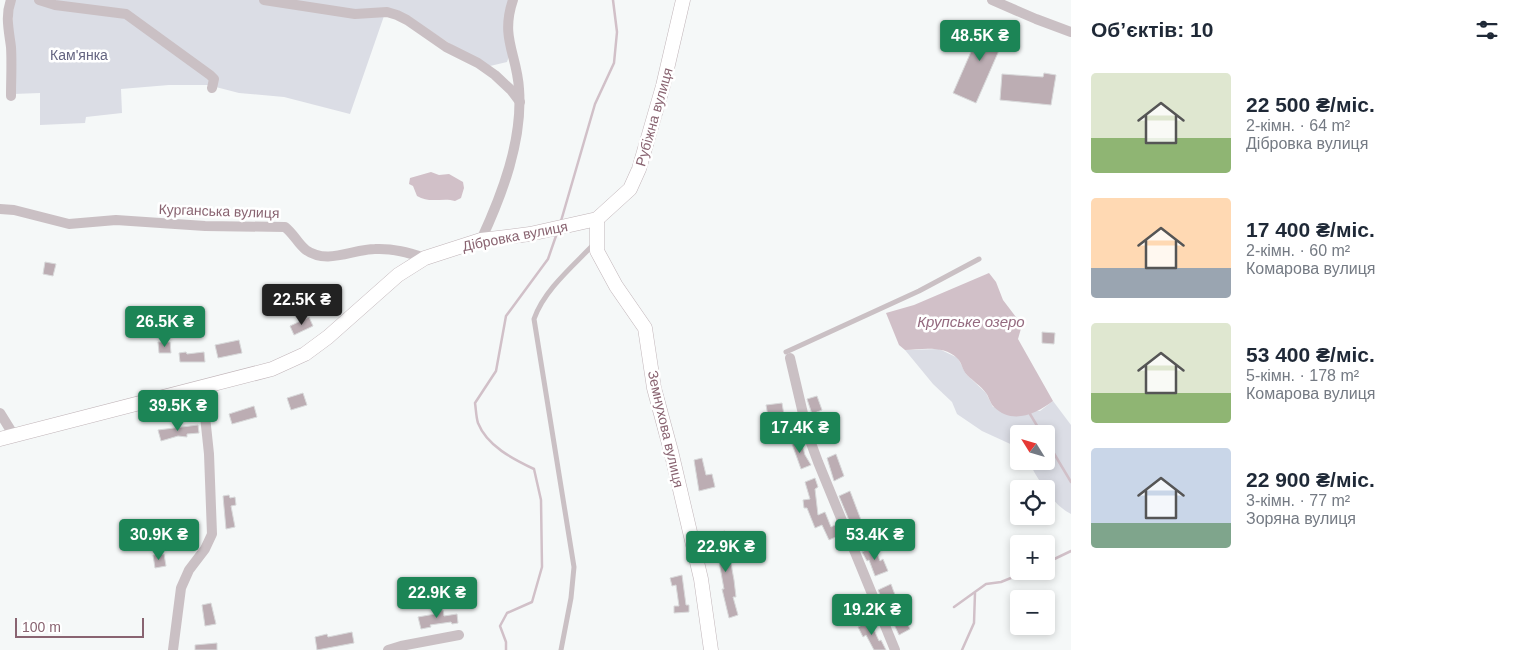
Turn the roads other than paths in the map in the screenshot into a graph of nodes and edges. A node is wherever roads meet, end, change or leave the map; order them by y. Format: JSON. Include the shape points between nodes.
{"nodes":[{"id":1,"x":11,"y":0,"type":"edge"},
{"id":2,"x":39,"y":0,"type":"edge"},
{"id":3,"x":264,"y":0,"type":"edge"},
{"id":4,"x":514,"y":0,"type":"edge"},
{"id":5,"x":683,"y":0,"type":"edge"},
{"id":6,"x":992,"y":0,"type":"edge"},
{"id":7,"x":1071,"y":32,"type":"edge"},
{"id":8,"x":212,"y":88,"type":"dead end"},
{"id":9,"x":11,"y":96,"type":"dead end"},
{"id":10,"x":520,"y":102,"type":"junction"},
{"id":11,"x":0,"y":209,"type":"edge"},
{"id":12,"x":597,"y":219,"type":"junction"},
{"id":13,"x":481,"y":240,"type":"junction"},
{"id":14,"x":596,"y":242,"type":"junction"},
{"id":15,"x":425,"y":258,"type":"junction"},
{"id":16,"x":978,"y":259,"type":"dead end"},
{"id":17,"x":787,"y":352,"type":"joint"},
{"id":18,"x":202,"y":388,"type":"junction"},
{"id":19,"x":0,"y":413,"type":"edge"},
{"id":20,"x":6,"y":437,"type":"edge"},
{"id":21,"x":459,"y":635,"type":"dead end"},
{"id":22,"x":173,"y":650,"type":"edge"},
{"id":23,"x":388,"y":650,"type":"edge"},
{"id":24,"x":561,"y":650,"type":"edge"},
{"id":25,"x":711,"y":650,"type":"edge"},
{"id":26,"x":895,"y":650,"type":"edge"}],
"edges":[{"from":1,"to":9,"type":"street","via":[[7,28],[11,51]]},
{"from":2,"to":8,"type":"street","via":[[126,14],[210,75],[214,79]]},
{"from":3,"to":10,"type":"street","via":[[355,14],[387,12],[397,15],[495,75]]},
{"from":4,"to":10,"type":"street","via":[[508,17],[508,32]]},
{"from":5,"to":12,"type":"street","name":"Рубіжна вулиця","via":[[639,169],[630,189]]},
{"from":6,"to":7,"type":"street"},
{"from":10,"to":13,"type":"street","via":[[516,135],[503,186]]},
{"from":11,"to":15,"type":"street","name":"Курганська вулиця","via":[[70,224],[116,220],[285,227],[307,251],[316,254],[337,256],[372,248]]},
{"from":12,"to":13,"type":"street","name":"Дібровка вулиця","via":[[530,234]]},
{"from":12,"to":14,"type":"street","name":"Земнухова вулиця"},
{"from":13,"to":15,"type":"street","name":"Дібровка вулиця"},
{"from":14,"to":24,"type":"lane","via":[[566,273],[537,310],[534,319],[574,567]]},
{"from":14,"to":25,"type":"street","name":"Земнухова вулиця","via":[[616,286],[645,328],[654,388],[701,579]]},
{"from":15,"to":18,"type":"street","name":"Дібровка вулиця","via":[[398,275],[305,354],[272,369]]},
{"from":16,"to":17,"type":"lane"},
{"from":17,"to":26,"type":"street","via":[[808,435]]},
{"from":18,"to":20,"type":"street","name":"Дібровка вулиця"},
{"from":18,"to":22,"type":"street","via":[[210,454],[212,534],[181,588]]},
{"from":19,"to":20,"type":"street"},
{"from":21,"to":23,"type":"street"}]}
